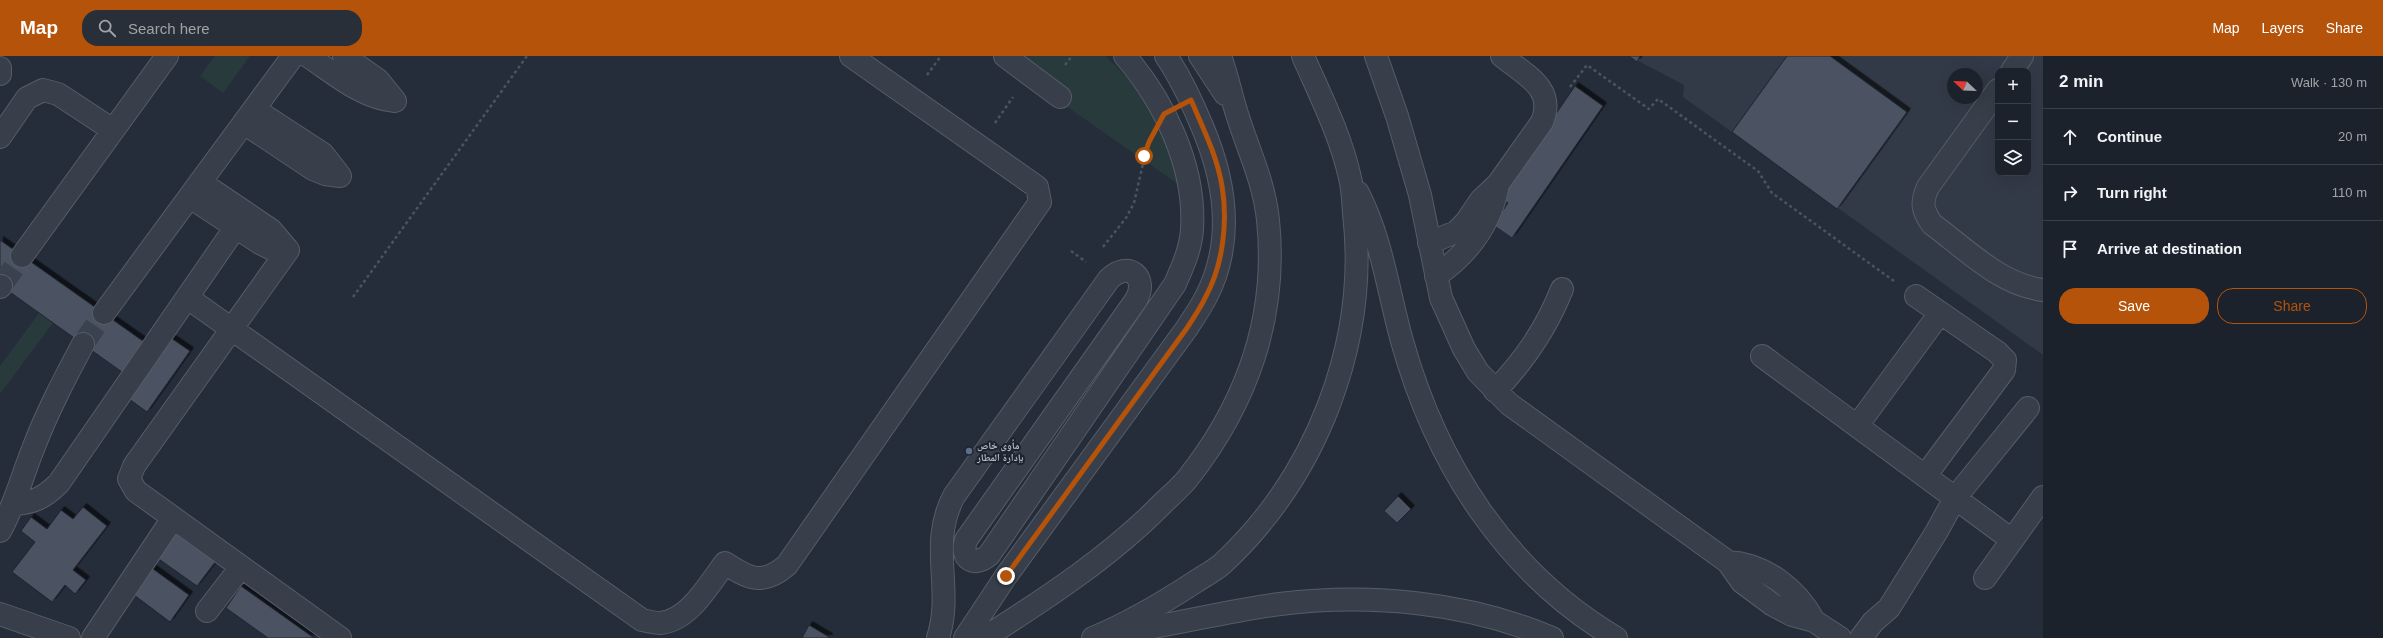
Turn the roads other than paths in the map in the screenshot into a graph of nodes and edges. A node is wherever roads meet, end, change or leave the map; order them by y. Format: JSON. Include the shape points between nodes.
{"nodes":[{"id":1,"x":167,"y":56,"type":"edge"},
{"id":2,"x":293,"y":56,"type":"edge"},
{"id":3,"x":308,"y":56,"type":"edge"},
{"id":4,"x":344,"y":56,"type":"edge"},
{"id":5,"x":851,"y":56,"type":"edge"},
{"id":6,"x":1005,"y":56,"type":"edge"},
{"id":7,"x":1125,"y":56,"type":"edge"},
{"id":8,"x":1166,"y":56,"type":"edge"},
{"id":9,"x":1200,"y":56,"type":"edge"},
{"id":10,"x":1220,"y":56,"type":"edge"},
{"id":11,"x":1304,"y":56,"type":"edge"},
{"id":12,"x":1376,"y":56,"type":"edge"},
{"id":13,"x":1502,"y":56,"type":"edge"},
{"id":14,"x":2022,"y":56,"type":"edge"},
{"id":15,"x":0,"y":68,"type":"edge"},
{"id":16,"x":2014,"y":68,"type":"edge"},
{"id":17,"x":0,"y":74,"type":"edge"},
{"id":18,"x":1995,"y":94,"type":"edge"},
{"id":19,"x":1060,"y":97,"type":"dead end"},
{"id":20,"x":1191,"y":100,"type":"junction"},
{"id":21,"x":1164,"y":114,"type":"junction"},
{"id":22,"x":1237,"y":114,"type":"junction"},
{"id":23,"x":113,"y":130,"type":"junction"},
{"id":24,"x":0,"y":137,"type":"edge"},
{"id":25,"x":1350,"y":178,"type":"junction"},
{"id":26,"x":1498,"y":184,"type":"junction"},
{"id":27,"x":195,"y":190,"type":"junction"},
{"id":28,"x":235,"y":228,"type":"junction"},
{"id":29,"x":1429,"y":243,"type":"junction"},
{"id":30,"x":288,"y":250,"type":"junction"},
{"id":31,"x":22,"y":256,"type":"tunnel mouth"},
{"id":32,"x":1436,"y":276,"type":"junction"},
{"id":33,"x":1562,"y":288,"type":"dead end"},
{"id":34,"x":2043,"y":290,"type":"edge"},
{"id":35,"x":1916,"y":296,"type":"road end"},
{"id":36,"x":188,"y":298,"type":"junction"},
{"id":37,"x":104,"y":313,"type":"tunnel mouth"},
{"id":38,"x":1940,"y":313,"type":"junction"},
{"id":39,"x":232,"y":329,"type":"junction"},
{"id":40,"x":84,"y":344,"type":"tunnel mouth"},
{"id":41,"x":1762,"y":356,"type":"dead end"},
{"id":42,"x":1495,"y":391,"type":"junction"},
{"id":43,"x":2028,"y":408,"type":"dead end"},
{"id":44,"x":1857,"y":426,"type":"junction"},
{"id":45,"x":1925,"y":476,"type":"junction"},
{"id":46,"x":2043,"y":497,"type":"edge"},
{"id":47,"x":1955,"y":498,"type":"junction"},
{"id":48,"x":14,"y":504,"type":"junction"},
{"id":49,"x":173,"y":518,"type":"junction"},
{"id":50,"x":0,"y":530,"type":"edge"},
{"id":51,"x":2012,"y":540,"type":"junction"},
{"id":52,"x":241,"y":567,"type":"junction"},
{"id":53,"x":1985,"y":578,"type":"dead end"},
{"id":54,"x":207,"y":612,"type":"dead end"},
{"id":55,"x":0,"y":614,"type":"edge"},
{"id":56,"x":1867,"y":630,"type":"edge"},
{"id":57,"x":1097,"y":636,"type":"edge"},
{"id":58,"x":69,"y":638,"type":"edge"},
{"id":59,"x":94,"y":638,"type":"edge"},
{"id":60,"x":340,"y":638,"type":"edge"},
{"id":61,"x":938,"y":638,"type":"edge"},
{"id":62,"x":965,"y":638,"type":"edge"},
{"id":63,"x":984,"y":638,"type":"edge"},
{"id":64,"x":1552,"y":638,"type":"edge"},
{"id":65,"x":1616,"y":638,"type":"edge"},
{"id":66,"x":1840,"y":638,"type":"edge"}],
"edges":[{"from":1,"to":23,"type":"street"},
{"from":2,"to":27,"type":"street"},
{"from":3,"to":4,"type":"street","via":[[368,95],[380,100],[395,101],[378,80]]},
{"from":5,"to":39,"type":"street","via":[[1037,187],[1040,202],[787,565],[777,574],[765,579],[752,578],[725,563],[692,605],[678,618],[660,623],[642,620],[626,610]]},
{"from":6,"to":19,"type":"street"},
{"from":7,"to":21,"type":"street","via":[[1150,89]]},
{"from":8,"to":20,"type":"street"},
{"from":9,"to":22,"type":"street"},
{"from":10,"to":22,"type":"street"},
{"from":11,"to":25,"type":"street","via":[[1332,122]]},
{"from":12,"to":29,"type":"street","via":[[1420,195]]},
{"from":13,"to":26,"type":"street","via":[[1540,87],[1546,98],[1547,110],[1542,122]]},
{"from":14,"to":16,"type":"street"},
{"from":15,"to":17,"type":"street"},
{"from":18,"to":34,"type":"street","via":[[1928,187],[1922,200],[1924,213],[1932,224],[2003,277],[2030,288]]},
{"from":20,"to":21,"type":"street"},
{"from":20,"to":62,"type":"street","via":[[1212,150],[1222,186],[1224,224],[1219,261],[1207,296],[1187,328],[1006,576]]},
{"from":21,"to":61,"type":"street","via":[[1183,163],[1192,210],[1192,229],[1183,267],[1175,284],[989,555],[982,561],[973,562],[966,557],[963,549],[966,540],[1136,300],[1141,291],[1141,281],[1135,273],[1126,270],[1116,272],[1109,279],[954,496],[947,508],[941,535],[945,606]]},
{"from":22,"to":63,"type":"street","via":[[1257,166],[1268,219],[1270,274],[1263,329],[1246,382],[1221,431],[1187,479],[1142,525],[1087,568]]},
{"from":23,"to":24,"type":"street","via":[[58,94],[43,90],[27,98]]},
{"from":23,"to":31,"type":"street"},
{"from":25,"to":57,"type":"street","via":[[1357,239],[1354,307],[1344,359],[1325,417],[1297,471],[1262,521],[1221,565],[1170,598]]},
{"from":25,"to":65,"type":"street","via":[[1373,226],[1381,250],[1411,374],[1450,465],[1476,507],[1503,543],[1533,575],[1566,604]]},
{"from":26,"to":29,"type":"street","via":[[1481,200],[1456,232]]},
{"from":26,"to":32,"type":"street","via":[[1491,213],[1477,238],[1465,252]]},
{"from":27,"to":28,"type":"street"},
{"from":27,"to":30,"type":"street","via":[[271,230]]},
{"from":27,"to":37,"type":"street"},
{"from":28,"to":30,"type":"street","via":[[272,249]]},
{"from":28,"to":36,"type":"street"},
{"from":29,"to":32,"type":"street"},
{"from":30,"to":39,"type":"street"},
{"from":32,"to":42,"type":"street","via":[[1441,298],[1464,349],[1478,372]]},
{"from":33,"to":42,"type":"street","via":[[1551,317],[1535,344]]},
{"from":35,"to":38,"type":"street"},
{"from":36,"to":39,"type":"street"},
{"from":36,"to":48,"type":"street","via":[[59,482],[47,495],[31,503]]},
{"from":38,"to":44,"type":"street"},
{"from":38,"to":45,"type":"street","via":[[2005,360],[2004,370]]},
{"from":39,"to":49,"type":"street","via":[[130,472],[131,486]]},
{"from":40,"to":48,"type":"street","via":[[35,442]]},
{"from":41,"to":44,"type":"street"},
{"from":42,"to":66,"type":"street","via":[[1728,562],[1752,566],[1788,587],[1803,603],[1814,621]]},
{"from":43,"to":47,"type":"street"},
{"from":44,"to":45,"type":"street"},
{"from":45,"to":47,"type":"street"},
{"from":46,"to":51,"type":"street"},
{"from":47,"to":51,"type":"street"},
{"from":47,"to":56,"type":"street","via":[[1889,608]]},
{"from":48,"to":50,"type":"street"},
{"from":49,"to":52,"type":"street"},
{"from":49,"to":59,"type":"street"},
{"from":51,"to":53,"type":"street"},
{"from":52,"to":54,"type":"street"},
{"from":52,"to":60,"type":"street"},
{"from":55,"to":58,"type":"street"},
{"from":57,"to":64,"type":"street","via":[[1279,604],[1357,600],[1396,602],[1474,614]]}]}
